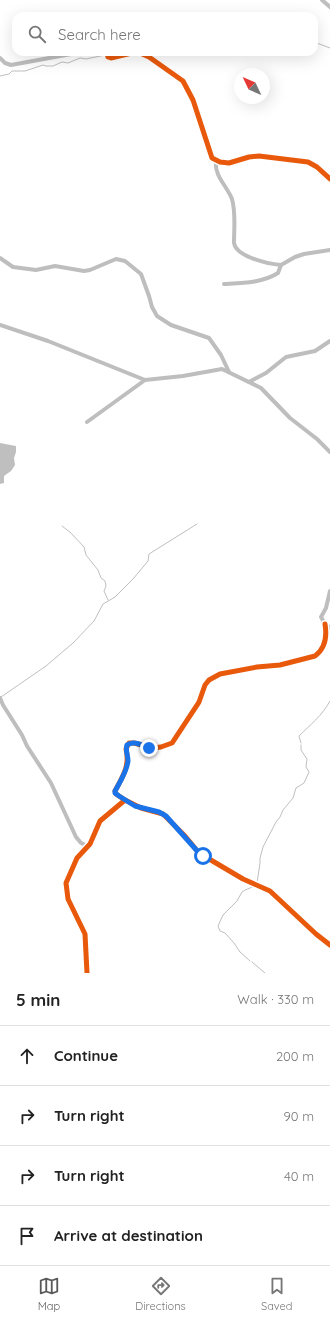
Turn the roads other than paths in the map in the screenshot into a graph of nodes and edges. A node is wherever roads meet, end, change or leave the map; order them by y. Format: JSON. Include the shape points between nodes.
{"nodes":[{"id":1,"x":60,"y":56,"type":"edge"},
{"id":2,"x":108,"y":56,"type":"edge"},
{"id":3,"x":119,"y":56,"type":"edge"},
{"id":4,"x":147,"y":56,"type":"edge"},
{"id":5,"x":0,"y":58,"type":"edge"},
{"id":6,"x":216,"y":161,"type":"junction"},
{"id":7,"x":330,"y":179,"type":"edge"},
{"id":8,"x":330,"y":250,"type":"edge"},
{"id":9,"x":0,"y":258,"type":"edge"},
{"id":10,"x":281,"y":266,"type":"junction"},
{"id":11,"x":224,"y":284,"type":"dead end"},
{"id":12,"x":0,"y":325,"type":"edge"},
{"id":13,"x":330,"y":341,"type":"edge"},
{"id":14,"x":229,"y":372,"type":"junction"},
{"id":15,"x":145,"y":380,"type":"junction"},
{"id":16,"x":249,"y":382,"type":"junction"},
{"id":17,"x":88,"y":422,"type":"dead end"},
{"id":18,"x":330,"y":452,"type":"edge"},
{"id":19,"x":330,"y":590,"type":"edge"},
{"id":20,"x":325,"y":624,"type":"junction"},
{"id":21,"x":330,"y":628,"type":"edge"},
{"id":22,"x":0,"y":698,"type":"edge"},
{"id":23,"x":125,"y":800,"type":"junction"},
{"id":24,"x":88,"y":846,"type":"junction"},
{"id":25,"x":330,"y":945,"type":"edge"},
{"id":26,"x":87,"y":973,"type":"edge"}],
"edges":[{"from":1,"to":5,"type":"street","via":[[11,65]]},
{"from":2,"to":3,"type":"street","via":[[111,58]]},
{"from":4,"to":6,"type":"street","via":[[183,81],[193,100],[212,158]]},
{"from":6,"to":7,"type":"street","via":[[229,163],[259,156],[308,162]]},
{"from":6,"to":10,"type":"street","via":[[218,174],[230,194],[234,208],[236,249],[259,261]]},
{"from":8,"to":10,"type":"street","via":[[304,254]]},
{"from":9,"to":14,"type":"street","via":[[13,267],[36,270],[55,266],[84,271],[116,259],[125,261],[141,274],[157,316],[209,338]]},
{"from":10,"to":11,"type":"street","via":[[278,273],[266,279]]},
{"from":12,"to":15,"type":"street","via":[[48,341]]},
{"from":13,"to":16,"type":"street","via":[[315,351],[286,357],[266,373]]},
{"from":14,"to":15,"type":"street","via":[[219,370]]},
{"from":14,"to":16,"type":"street"},
{"from":15,"to":17,"type":"street"},
{"from":16,"to":18,"type":"street","via":[[261,388],[290,418]]},
{"from":19,"to":20,"type":"street","via":[[321,617]]},
{"from":20,"to":21,"type":"street"},
{"from":20,"to":23,"type":"street","via":[[324,645],[315,656],[280,665],[225,672],[209,680],[176,740],[169,745],[152,748],[129,743],[126,747],[127,765],[115,791]]},
{"from":22,"to":24,"type":"street","via":[[50,783],[76,837],[81,844]]},
{"from":23,"to":24,"type":"street","via":[[100,821]]},
{"from":23,"to":25,"type":"street","via":[[166,816],[199,853],[270,890]]},
{"from":24,"to":26,"type":"street","via":[[77,858],[66,888],[68,899],[85,934]]}]}
